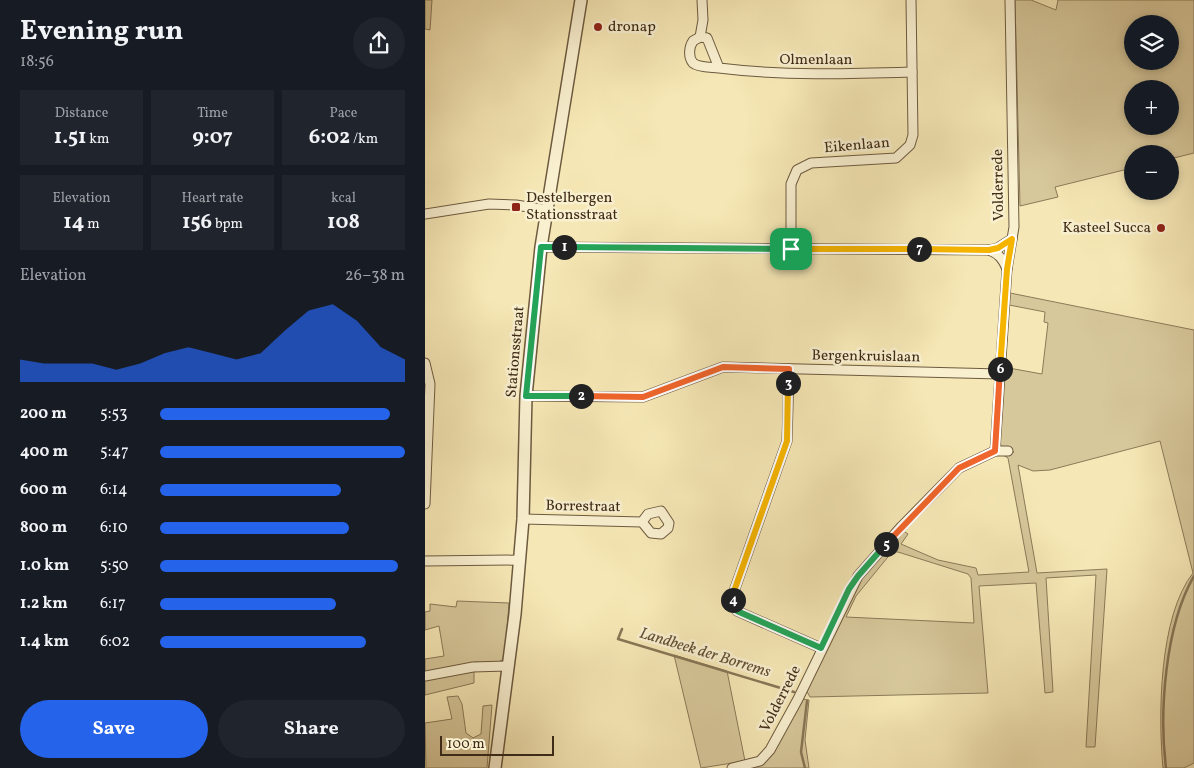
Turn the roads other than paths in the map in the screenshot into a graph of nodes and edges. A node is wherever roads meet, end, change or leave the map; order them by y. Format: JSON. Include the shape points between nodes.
{"nodes":[{"id":1,"x":581,"y":0,"type":"edge"},
{"id":2,"x":702,"y":0,"type":"edge"},
{"id":3,"x":911,"y":0,"type":"edge"},
{"id":4,"x":1010,"y":0,"type":"edge"},
{"id":5,"x":700,"y":37,"type":"junction"},
{"id":6,"x":719,"y":68,"type":"junction"},
{"id":7,"x":912,"y":72,"type":"junction"},
{"id":8,"x":547,"y":210,"type":"junction"},
{"id":9,"x":425,"y":214,"type":"edge"},
{"id":10,"x":1012,"y":239,"type":"junction"},
{"id":11,"x":541,"y":247,"type":"junction"},
{"id":12,"x":791,"y":249,"type":"junction"},
{"id":13,"x":989,"y":250,"type":"junction"},
{"id":14,"x":1007,"y":269,"type":"junction"},
{"id":15,"x":425,"y":363,"type":"edge"},
{"id":16,"x":789,"y":369,"type":"junction"},
{"id":17,"x":1000,"y":374,"type":"junction"},
{"id":18,"x":526,"y":396,"type":"junction"},
{"id":19,"x":995,"y":451,"type":"junction"},
{"id":20,"x":1008,"y":451,"type":"dead end"},
{"id":21,"x":425,"y":504,"type":"edge"},
{"id":22,"x":523,"y":519,"type":"junction"},
{"id":23,"x":642,"y":522,"type":"dead end"},
{"id":24,"x":520,"y":560,"type":"junction"},
{"id":25,"x":425,"y":561,"type":"edge"},
{"id":26,"x":821,"y":648,"type":"junction"},
{"id":27,"x":507,"y":666,"type":"junction"},
{"id":28,"x":425,"y":676,"type":"edge"},
{"id":29,"x":495,"y":768,"type":"edge"},
{"id":30,"x":732,"y":768,"type":"edge"}],
"edges":[{"from":1,"to":8,"type":"street","name":"Stationsstraat"},
{"from":2,"to":5,"type":"street","name":"Olmenlaan"},
{"from":3,"to":7,"type":"street","name":"Eikenlaan"},
{"from":4,"to":10,"type":"street","name":"Volderrede"},
{"from":5,"to":6,"type":"street","via":[[707,38],[711,44]]},
{"from":5,"to":6,"type":"street","name":"Olmenlaan","via":[[691,45],[692,62]]},
{"from":6,"to":7,"type":"street","name":"Olmenlaan","via":[[789,74]]},
{"from":7,"to":12,"type":"street","name":"Eikenlaan","via":[[913,135],[904,153],[883,160],[811,163],[797,170],[791,184]]},
{"from":8,"to":9,"type":"street","via":[[489,204]]},
{"from":8,"to":11,"type":"street","name":"Stationsstraat"},
{"from":10,"to":13,"type":"street"},
{"from":10,"to":14,"type":"street","name":"Volderrede"},
{"from":11,"to":12,"type":"street"},
{"from":11,"to":18,"type":"street","name":"Stationsstraat"},
{"from":12,"to":13,"type":"street"},
{"from":13,"to":14,"type":"street","via":[[1004,260]]},
{"from":14,"to":17,"type":"street","name":"Volderrede"},
{"from":15,"to":21,"type":"street","via":[[430,384]]},
{"from":16,"to":17,"type":"street","name":"Bergenkruislaan"},
{"from":16,"to":18,"type":"street","name":"Bergenkruislaan","via":[[723,367],[643,397]]},
{"from":16,"to":26,"type":"street","via":[[787,441],[732,597],[737,611]]},
{"from":17,"to":19,"type":"street","name":"Volderrede"},
{"from":18,"to":22,"type":"street","name":"Stationsstraat"},
{"from":19,"to":20,"type":"street"},
{"from":19,"to":26,"type":"street","name":"Volderrede","via":[[959,468],[870,562],[849,589]]},
{"from":22,"to":23,"type":"street","name":"Borrestraat"},
{"from":22,"to":24,"type":"street","name":"Stationsstraat"},
{"from":24,"to":25,"type":"street"},
{"from":24,"to":27,"type":"street","name":"Stationsstraat"},
{"from":26,"to":30,"type":"street","name":"Volderrede","via":[[770,750],[760,762]]},
{"from":27,"to":28,"type":"street","via":[[473,666]]},
{"from":27,"to":29,"type":"street","name":"Stationsstraat"}]}
